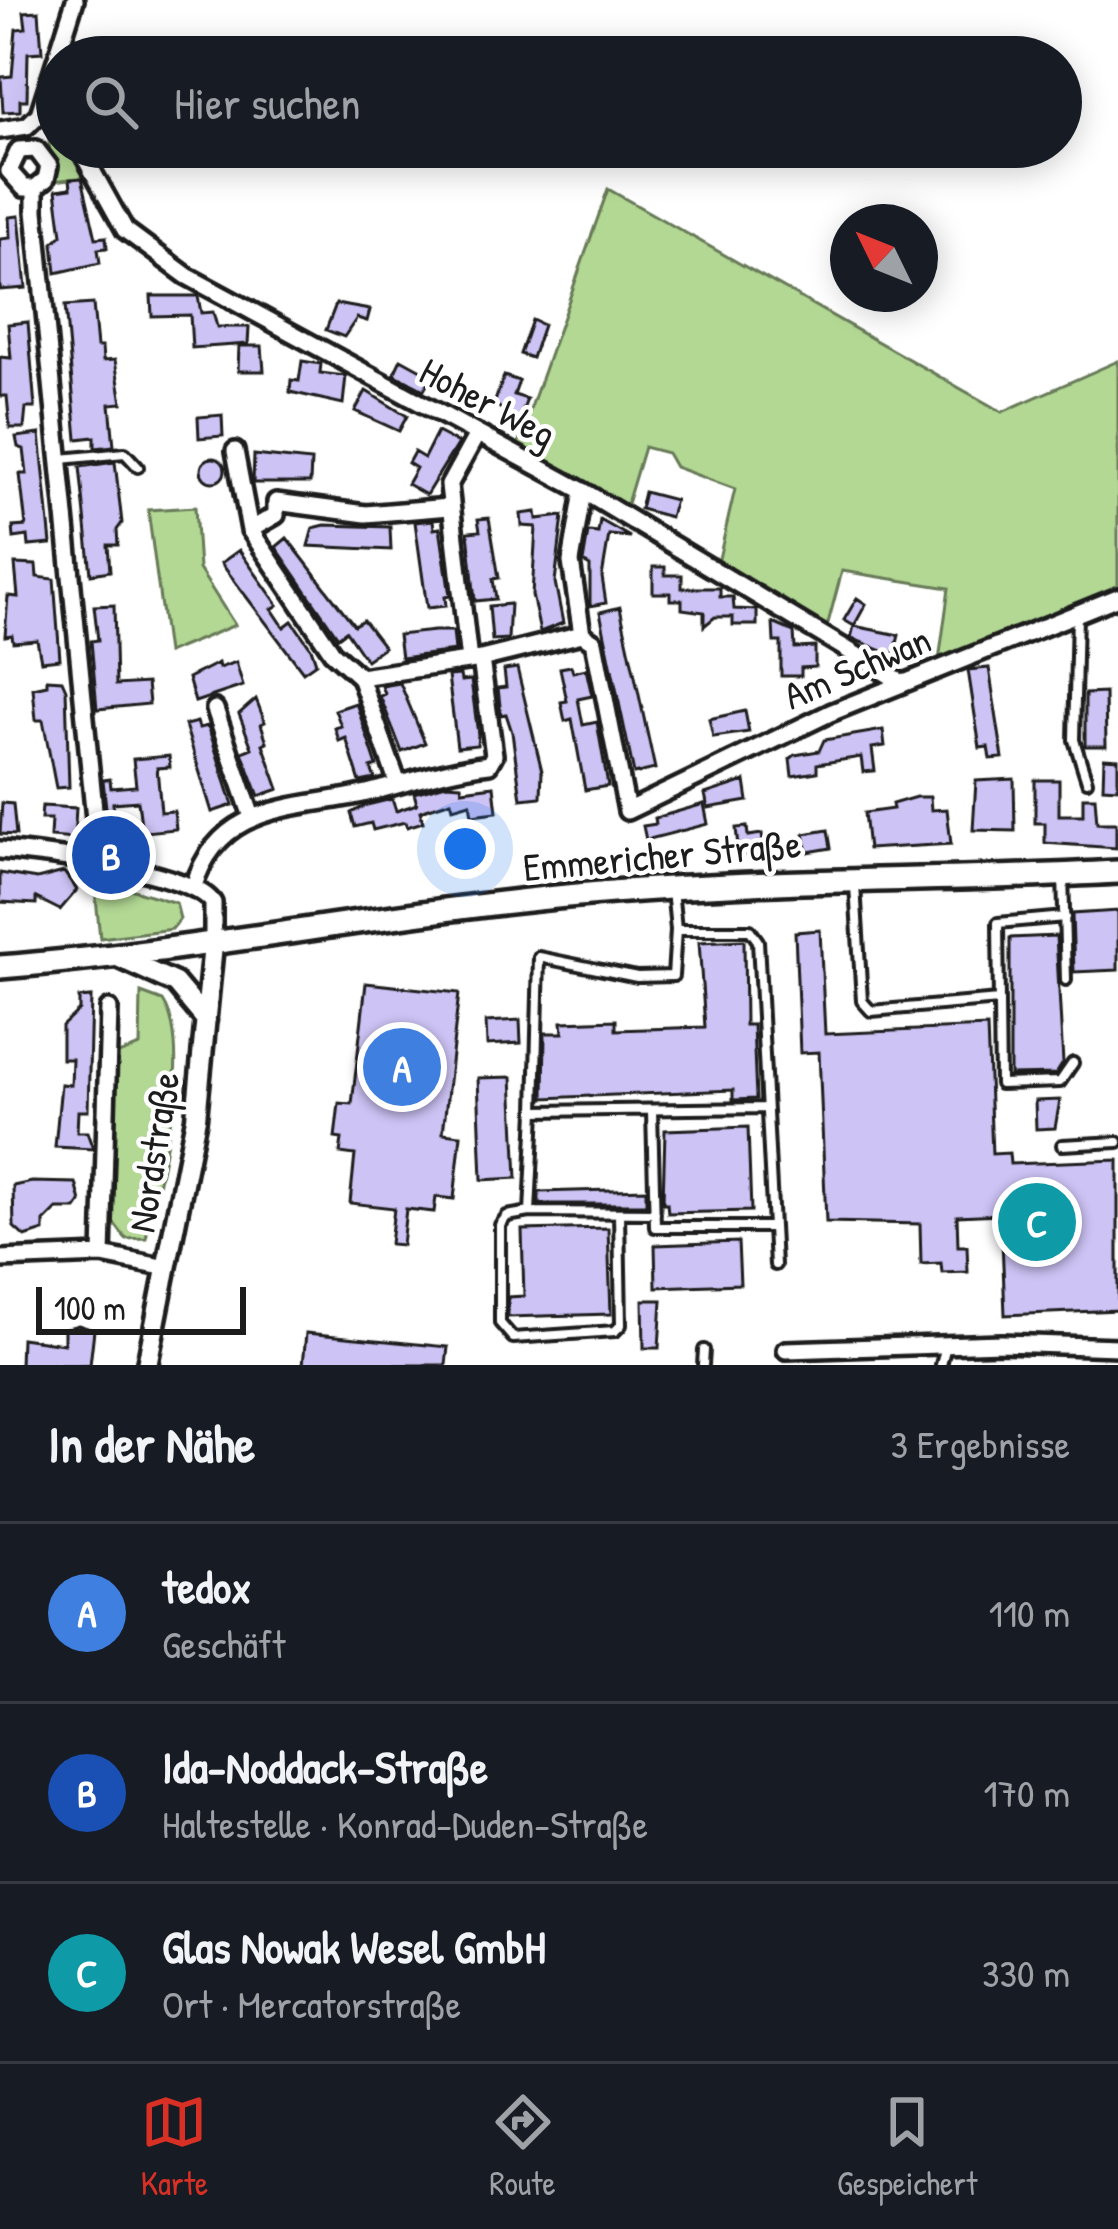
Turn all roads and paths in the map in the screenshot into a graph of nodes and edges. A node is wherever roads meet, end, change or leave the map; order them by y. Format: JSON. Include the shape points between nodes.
{"nodes":[{"id":1,"x":75,"y":0,"type":"edge"},
{"id":2,"x":63,"y":36,"type":"edge"},
{"id":3,"x":36,"y":118,"type":"edge"},
{"id":4,"x":0,"y":130,"type":"edge"},
{"id":5,"x":36,"y":149,"type":"edge"},
{"id":6,"x":49,"y":168,"type":"edge"},
{"id":7,"x":91,"y":168,"type":"edge"},
{"id":8,"x":4,"y":179,"type":"edge"},
{"id":9,"x":35,"y":188,"type":"junction"},
{"id":10,"x":477,"y":434,"type":"junction"},
{"id":11,"x":235,"y":451,"type":"dead end"},
{"id":12,"x":61,"y":459,"type":"junction"},
{"id":13,"x":138,"y":467,"type":"dead end"},
{"id":14,"x":583,"y":491,"type":"junction"},
{"id":15,"x":284,"y":501,"type":"junction"},
{"id":16,"x":243,"y":503,"type":"junction"},
{"id":17,"x":448,"y":507,"type":"junction"},
{"id":18,"x":250,"y":530,"type":"junction"},
{"id":19,"x":1118,"y":597,"type":"edge"},
{"id":20,"x":1077,"y":613,"type":"junction"},
{"id":21,"x":582,"y":634,"type":"junction"},
{"id":22,"x":475,"y":660,"type":"junction"},
{"id":23,"x":360,"y":676,"type":"junction"},
{"id":24,"x":901,"y":682,"type":"junction"},
{"id":25,"x":215,"y":710,"type":"dead end"},
{"id":26,"x":1088,"y":781,"type":"dead end"},
{"id":27,"x":398,"y":784,"type":"junction"},
{"id":28,"x":252,"y":817,"type":"junction"},
{"id":29,"x":0,"y":850,"type":"edge"},
{"id":30,"x":99,"y":860,"type":"junction"},
{"id":31,"x":1118,"y":872,"type":"edge"},
{"id":32,"x":1064,"y":874,"type":"junction"},
{"id":33,"x":855,"y":877,"type":"junction"},
{"id":34,"x":194,"y":886,"type":"junction"},
{"id":35,"x":672,"y":887,"type":"junction"},
{"id":36,"x":1065,"y":917,"type":"junction"},
{"id":37,"x":676,"y":930,"type":"junction"},
{"id":38,"x":213,"y":945,"type":"junction"},
{"id":39,"x":120,"y":958,"type":"junction"},
{"id":40,"x":0,"y":967,"type":"edge"},
{"id":41,"x":1066,"y":980,"type":"dead end"},
{"id":42,"x":999,"y":1000,"type":"junction"},
{"id":43,"x":109,"y":1009,"type":"dead end"},
{"id":44,"x":206,"y":1020,"type":"junction"},
{"id":45,"x":1073,"y":1063,"type":"dead end"},
{"id":46,"x":766,"y":1108,"type":"junction"},
{"id":47,"x":535,"y":1111,"type":"junction"},
{"id":48,"x":652,"y":1111,"type":"junction"},
{"id":49,"x":1118,"y":1142,"type":"edge"},
{"id":50,"x":1062,"y":1145,"type":"dead end"},
{"id":51,"x":530,"y":1212,"type":"junction"},
{"id":52,"x":619,"y":1213,"type":"junction"},
{"id":53,"x":655,"y":1213,"type":"junction"},
{"id":54,"x":773,"y":1227,"type":"junction"},
{"id":55,"x":102,"y":1255,"type":"junction"},
{"id":56,"x":0,"y":1258,"type":"edge"},
{"id":57,"x":775,"y":1265,"type":"dead end"},
{"id":58,"x":167,"y":1268,"type":"junction"},
{"id":59,"x":946,"y":1345,"type":"junction"},
{"id":60,"x":1118,"y":1346,"type":"edge"},
{"id":61,"x":869,"y":1347,"type":"junction"},
{"id":62,"x":704,"y":1350,"type":"dead end"},
{"id":63,"x":785,"y":1350,"type":"dead end"},
{"id":64,"x":147,"y":1365,"type":"edge"},
{"id":65,"x":703,"y":1365,"type":"edge"},
{"id":66,"x":863,"y":1365,"type":"edge"},
{"id":67,"x":941,"y":1365,"type":"edge"}],
"edges":[{"from":1,"to":2,"type":"street"},
{"from":3,"to":4,"type":"street"},
{"from":5,"to":8,"type":"street","via":[[19,150]]},
{"from":6,"to":9,"type":"street"},
{"from":7,"to":10,"type":"street","name":"Hoher Weg","via":[[125,230],[187,276]]},
{"from":8,"to":9,"type":"street"},
{"from":9,"to":12,"type":"street"},
{"from":10,"to":14,"type":"street","name":"Hoher Weg"},
{"from":10,"to":17,"type":"street","via":[[449,485]]},
{"from":11,"to":16,"type":"street"},
{"from":12,"to":13,"type":"lane","via":[[125,453]]},
{"from":12,"to":30,"type":"street"},
{"from":14,"to":21,"type":"street","via":[[571,562]]},
{"from":14,"to":24,"type":"street","name":"Hoher Weg"},
{"from":15,"to":16,"type":"street"},
{"from":15,"to":17,"type":"street","via":[[365,514]]},
{"from":15,"to":18,"type":"street"},
{"from":16,"to":18,"type":"street"},
{"from":17,"to":22,"type":"street"},
{"from":18,"to":23,"type":"street","via":[[332,652]]},
{"from":19,"to":20,"type":"street","name":"Am Schwan"},
{"from":20,"to":24,"type":"street","name":"Am Schwan"},
{"from":20,"to":26,"type":"lane","via":[[1074,740]]},
{"from":21,"to":22,"type":"street"},
{"from":21,"to":24,"type":"street","name":"Am Schwan","via":[[594,642],[626,811]]},
{"from":22,"to":23,"type":"street"},
{"from":22,"to":27,"type":"street","via":[[494,755],[489,764]]},
{"from":23,"to":27,"type":"street"},
{"from":25,"to":28,"type":"street"},
{"from":27,"to":28,"type":"street"},
{"from":28,"to":34,"type":"street","via":[[215,846]]},
{"from":29,"to":30,"type":"street"},
{"from":30,"to":34,"type":"street"},
{"from":31,"to":32,"type":"main road","name":"Emmericher Straße"},
{"from":32,"to":33,"type":"main road","name":"Emmericher Straße"},
{"from":32,"to":36,"type":"lane"},
{"from":33,"to":35,"type":"main road","name":"Emmericher Straße"},
{"from":33,"to":42,"type":"lane","via":[[862,1001],[871,1011]]},
{"from":34,"to":38,"type":"street","via":[[213,903]]},
{"from":35,"to":37,"type":"lane"},
{"from":35,"to":38,"type":"main road","name":"Emmericher Straße"},
{"from":36,"to":41,"type":"lane"},
{"from":36,"to":42,"type":"lane","via":[[998,922]]},
{"from":37,"to":46,"type":"lane","via":[[755,935]]},
{"from":37,"to":47,"type":"lane","via":[[674,976],[637,977],[539,957]]},
{"from":38,"to":39,"type":"main road","name":"Emmericher Straße"},
{"from":38,"to":44,"type":"street","name":"Nordstraße"},
{"from":39,"to":40,"type":"main road","name":"Emmericher Straße"},
{"from":39,"to":44,"type":"street","name":"Nordstraße","via":[[175,983]]},
{"from":42,"to":45,"type":"lane","via":[[1000,1084],[1060,1082]]},
{"from":43,"to":55,"type":"street","name":"Nordstraße"},
{"from":44,"to":58,"type":"street","name":"Nordstraße"},
{"from":46,"to":48,"type":"lane"},
{"from":46,"to":54,"type":"lane"},
{"from":47,"to":48,"type":"lane"},
{"from":47,"to":51,"type":"lane"},
{"from":48,"to":53,"type":"lane"},
{"from":49,"to":50,"type":"lane"},
{"from":51,"to":52,"type":"lane"},
{"from":51,"to":52,"type":"lane","via":[[500,1225],[500,1323],[513,1338],[615,1331],[621,1324]]},
{"from":52,"to":53,"type":"lane"},
{"from":53,"to":54,"type":"lane","via":[[655,1227]]},
{"from":54,"to":57,"type":"lane"},
{"from":55,"to":56,"type":"street"},
{"from":55,"to":58,"type":"street"},
{"from":58,"to":64,"type":"street","name":"Nordstraße"},
{"from":59,"to":60,"type":"street"},
{"from":59,"to":61,"type":"street"},
{"from":59,"to":67,"type":"lane"},
{"from":61,"to":63,"type":"street"},
{"from":61,"to":66,"type":"street"},
{"from":62,"to":65,"type":"lane"}]}
